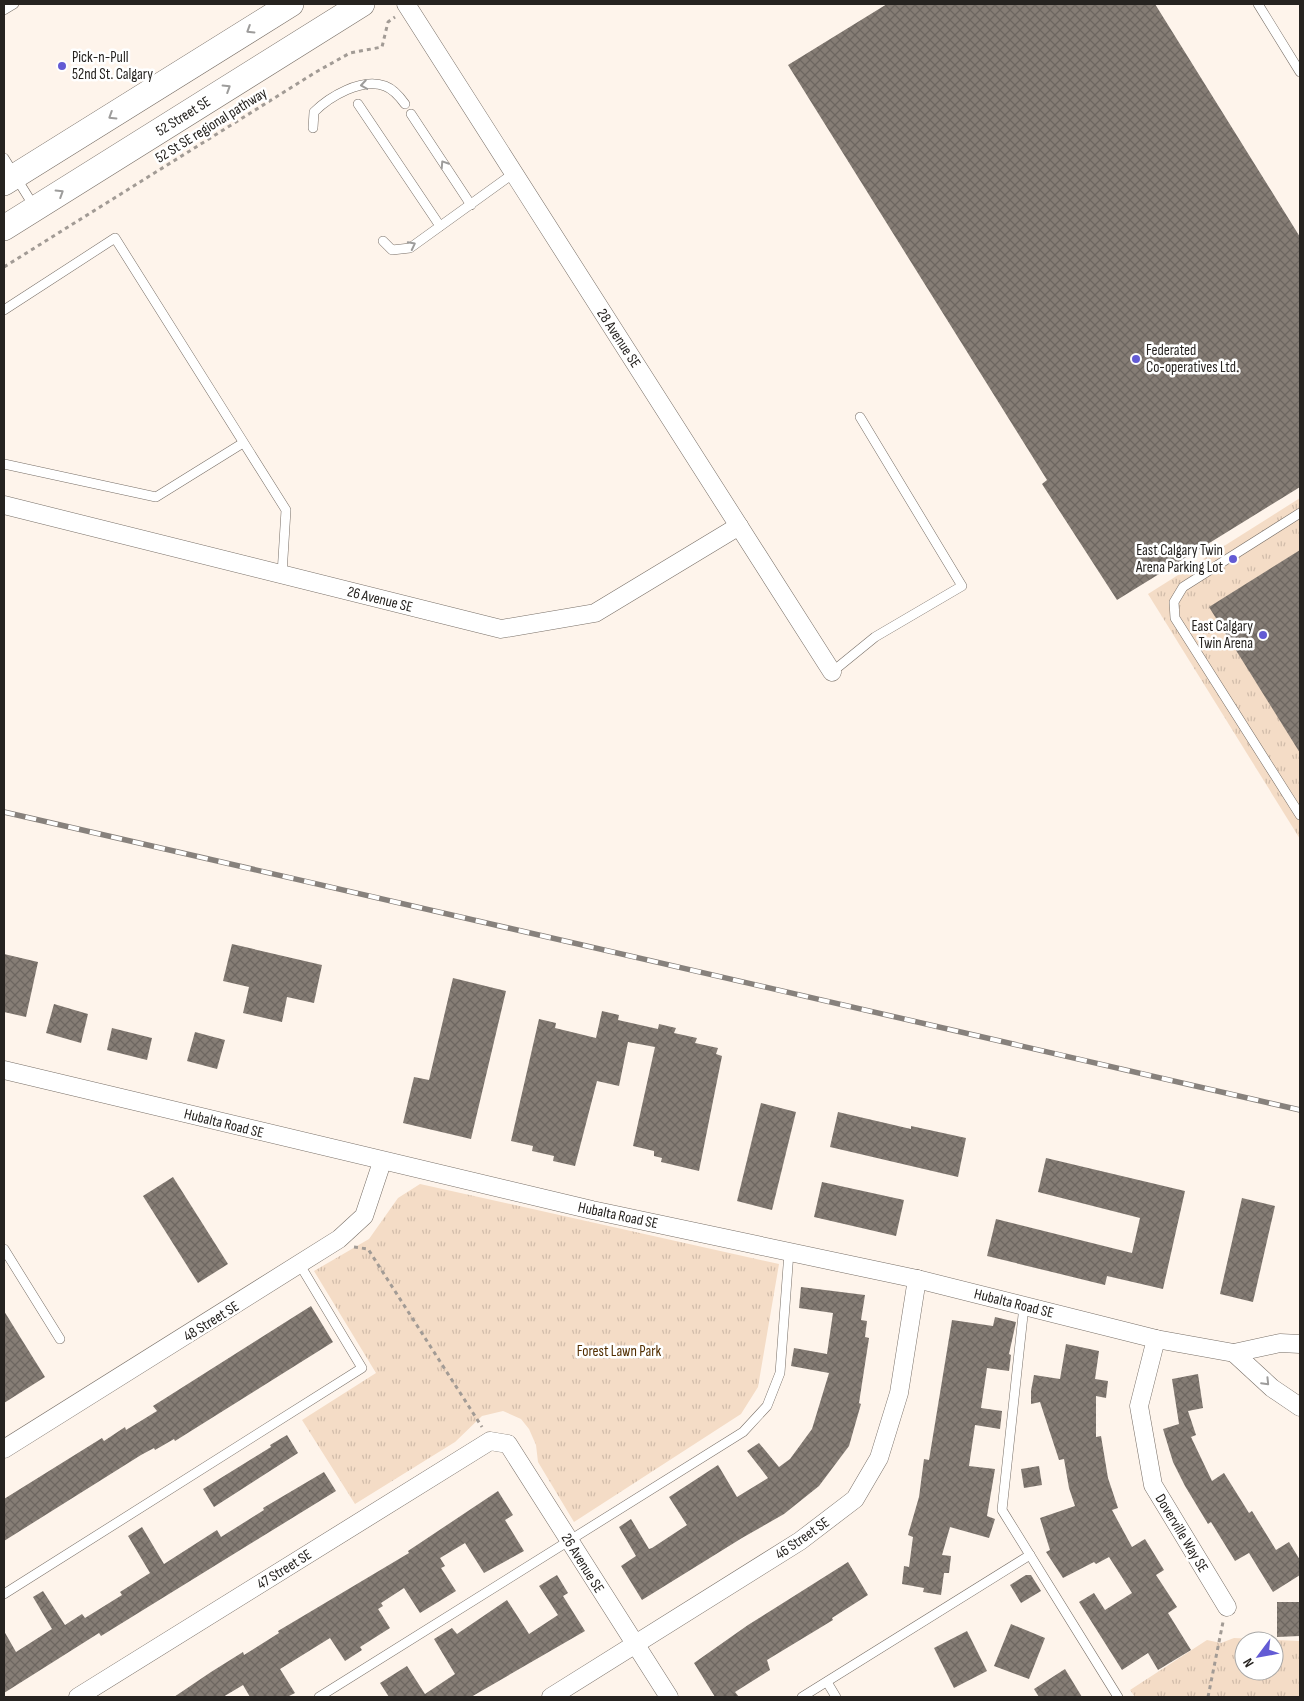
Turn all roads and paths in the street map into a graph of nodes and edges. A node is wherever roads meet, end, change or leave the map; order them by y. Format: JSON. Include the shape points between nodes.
{"nodes":[{"id":1,"x":14,"y":4,"type":"edge"},
{"id":2,"x":291,"y":4,"type":"edge"},
{"id":3,"x":362,"y":4,"type":"edge"},
{"id":4,"x":1258,"y":4,"type":"edge"},
{"id":5,"x":408,"y":6,"type":"edge"},
{"id":6,"x":4,"y":10,"type":"edge"},
{"id":7,"x":1300,"y":72,"type":"edge"},
{"id":8,"x":358,"y":104,"type":"dead end"},
{"id":9,"x":405,"y":104,"type":"dead end"},
{"id":10,"x":411,"y":114,"type":"dead end"},
{"id":11,"x":313,"y":128,"type":"dead end"},
{"id":12,"x":8,"y":173,"type":"edge"},
{"id":13,"x":514,"y":173,"type":"junction"},
{"id":14,"x":471,"y":205,"type":"junction"},
{"id":15,"x":35,"y":208,"type":"junction"},
{"id":16,"x":440,"y":226,"type":"junction"},
{"id":17,"x":4,"y":228,"type":"edge"},
{"id":18,"x":383,"y":241,"type":"dead end"},
{"id":19,"x":4,"y":267,"type":"edge"},
{"id":20,"x":4,"y":310,"type":"edge"},
{"id":21,"x":860,"y":417,"type":"dead end"},
{"id":22,"x":242,"y":442,"type":"junction"},
{"id":23,"x":4,"y":464,"type":"edge"},
{"id":24,"x":4,"y":505,"type":"edge"},
{"id":25,"x":1300,"y":513,"type":"edge"},
{"id":26,"x":739,"y":526,"type":"junction"},
{"id":27,"x":282,"y":574,"type":"junction"},
{"id":28,"x":832,"y":672,"type":"joint"},
{"id":29,"x":1300,"y":815,"type":"edge"},
{"id":30,"x":4,"y":1070,"type":"edge"},
{"id":31,"x":382,"y":1162,"type":"junction"},
{"id":32,"x":339,"y":1239,"type":"junction"},
{"id":33,"x":4,"y":1249,"type":"edge"},
{"id":34,"x":789,"y":1252,"type":"junction"},
{"id":35,"x":300,"y":1265,"type":"junction"},
{"id":36,"x":916,"y":1279,"type":"junction"},
{"id":37,"x":1024,"y":1306,"type":"junction"},
{"id":38,"x":60,"y":1339,"type":"dead end"},
{"id":39,"x":1156,"y":1339,"type":"junction"},
{"id":40,"x":1300,"y":1344,"type":"edge"},
{"id":41,"x":1234,"y":1353,"type":"junction"},
{"id":42,"x":1300,"y":1407,"type":"edge"},
{"id":43,"x":490,"y":1441,"type":"junction"},
{"id":44,"x":4,"y":1450,"type":"edge"},
{"id":45,"x":569,"y":1541,"type":"junction"},
{"id":46,"x":1030,"y":1555,"type":"junction"},
{"id":47,"x":4,"y":1594,"type":"edge"},
{"id":48,"x":1226,"y":1607,"type":"joint"},
{"id":49,"x":635,"y":1645,"type":"junction"},
{"id":50,"x":827,"y":1682,"type":"junction"},
{"id":51,"x":78,"y":1697,"type":"edge"},
{"id":52,"x":319,"y":1697,"type":"edge"},
{"id":53,"x":551,"y":1697,"type":"edge"},
{"id":54,"x":669,"y":1697,"type":"edge"},
{"id":55,"x":802,"y":1697,"type":"edge"},
{"id":56,"x":836,"y":1697,"type":"edge"},
{"id":57,"x":1118,"y":1697,"type":"edge"},
{"id":58,"x":1208,"y":1697,"type":"edge"}],
"edges":[{"from":1,"to":6,"type":"lane"},
{"from":2,"to":12,"type":"main road","one_way":true},
{"from":15,"to":3,"type":"main road","name":"52 Street SE","one_way":true},
{"from":4,"to":7,"type":"lane"},
{"from":5,"to":13,"type":"street","name":"28 Avenue SE"},
{"from":5,"to":19,"type":"path","name":"52 St SE regional pathway","via":[[388,22],[382,47],[350,53],[316,72]]},
{"from":8,"to":16,"type":"lane"},
{"from":9,"to":11,"type":"lane","one_way":true,"via":[[385,86],[354,87],[322,104],[314,112]]},
{"from":14,"to":10,"type":"lane","one_way":true},
{"from":12,"to":15,"type":"lane"},
{"from":13,"to":14,"type":"lane"},
{"from":13,"to":26,"type":"street","name":"28 Avenue SE"},
{"from":14,"to":16,"type":"lane"},
{"from":15,"to":17,"type":"main road","name":"52 Street SE"},
{"from":18,"to":16,"type":"lane","one_way":true,"via":[[392,250],[410,248]]},
{"from":20,"to":22,"type":"lane","via":[[115,238]]},
{"from":21,"to":28,"type":"lane","via":[[962,586],[875,638]]},
{"from":22,"to":23,"type":"lane","via":[[156,497]]},
{"from":22,"to":27,"type":"lane","via":[[286,510]]},
{"from":24,"to":27,"type":"street","name":"26 Avenue SE"},
{"from":25,"to":29,"type":"lane","via":[[1183,587],[1174,602],[1175,618]]},
{"from":26,"to":27,"type":"street","name":"26 Avenue SE","via":[[595,613],[501,629]]},
{"from":26,"to":28,"type":"street","name":"28 Avenue SE"},
{"from":30,"to":31,"type":"street","name":"Hubalta Road SE"},
{"from":31,"to":32,"type":"street","name":"48 Street SE","via":[[364,1216]]},
{"from":31,"to":34,"type":"street","name":"Hubalta Road SE"},
{"from":32,"to":35,"type":"street","name":"48 Street SE"},
{"from":32,"to":43,"type":"path","via":[[346,1246],[368,1249]]},
{"from":33,"to":38,"type":"lane"},
{"from":34,"to":36,"type":"street","name":"Hubalta Road SE"},
{"from":34,"to":45,"type":"lane","via":[[780,1373],[766,1406],[744,1432]]},
{"from":35,"to":44,"type":"street","name":"48 Street SE"},
{"from":35,"to":47,"type":"lane","via":[[362,1368]]},
{"from":36,"to":37,"type":"street","name":"Hubalta Road SE"},
{"from":36,"to":49,"type":"street","name":"46 Street SE","via":[[899,1393],[879,1458],[854,1499],[800,1541]]},
{"from":37,"to":39,"type":"street","name":"Hubalta Road SE"},
{"from":37,"to":46,"type":"lane","via":[[1002,1510]]},
{"from":39,"to":41,"type":"street","name":"Hubalta Road SE"},
{"from":39,"to":48,"type":"street","name":"Doverville Way SE","via":[[1139,1406],[1153,1485]]},
{"from":40,"to":41,"type":"street","name":"Hubalta Road SE","via":[[1280,1344]]},
{"from":41,"to":42,"type":"street","one_way":true,"via":[[1272,1388]]},
{"from":43,"to":45,"type":"street","name":"26 Avenue SE","via":[[508,1444]]},
{"from":43,"to":51,"type":"street","name":"47 Street SE"},
{"from":45,"to":49,"type":"street","name":"26 Avenue SE"},
{"from":45,"to":52,"type":"lane"},
{"from":46,"to":50,"type":"lane"},
{"from":46,"to":57,"type":"lane"},
{"from":48,"to":58,"type":"path"},
{"from":49,"to":53,"type":"street","name":"46 Street SE"},
{"from":49,"to":54,"type":"street","name":"26 Avenue SE"},
{"from":50,"to":55,"type":"lane"},
{"from":50,"to":56,"type":"lane"}]}
